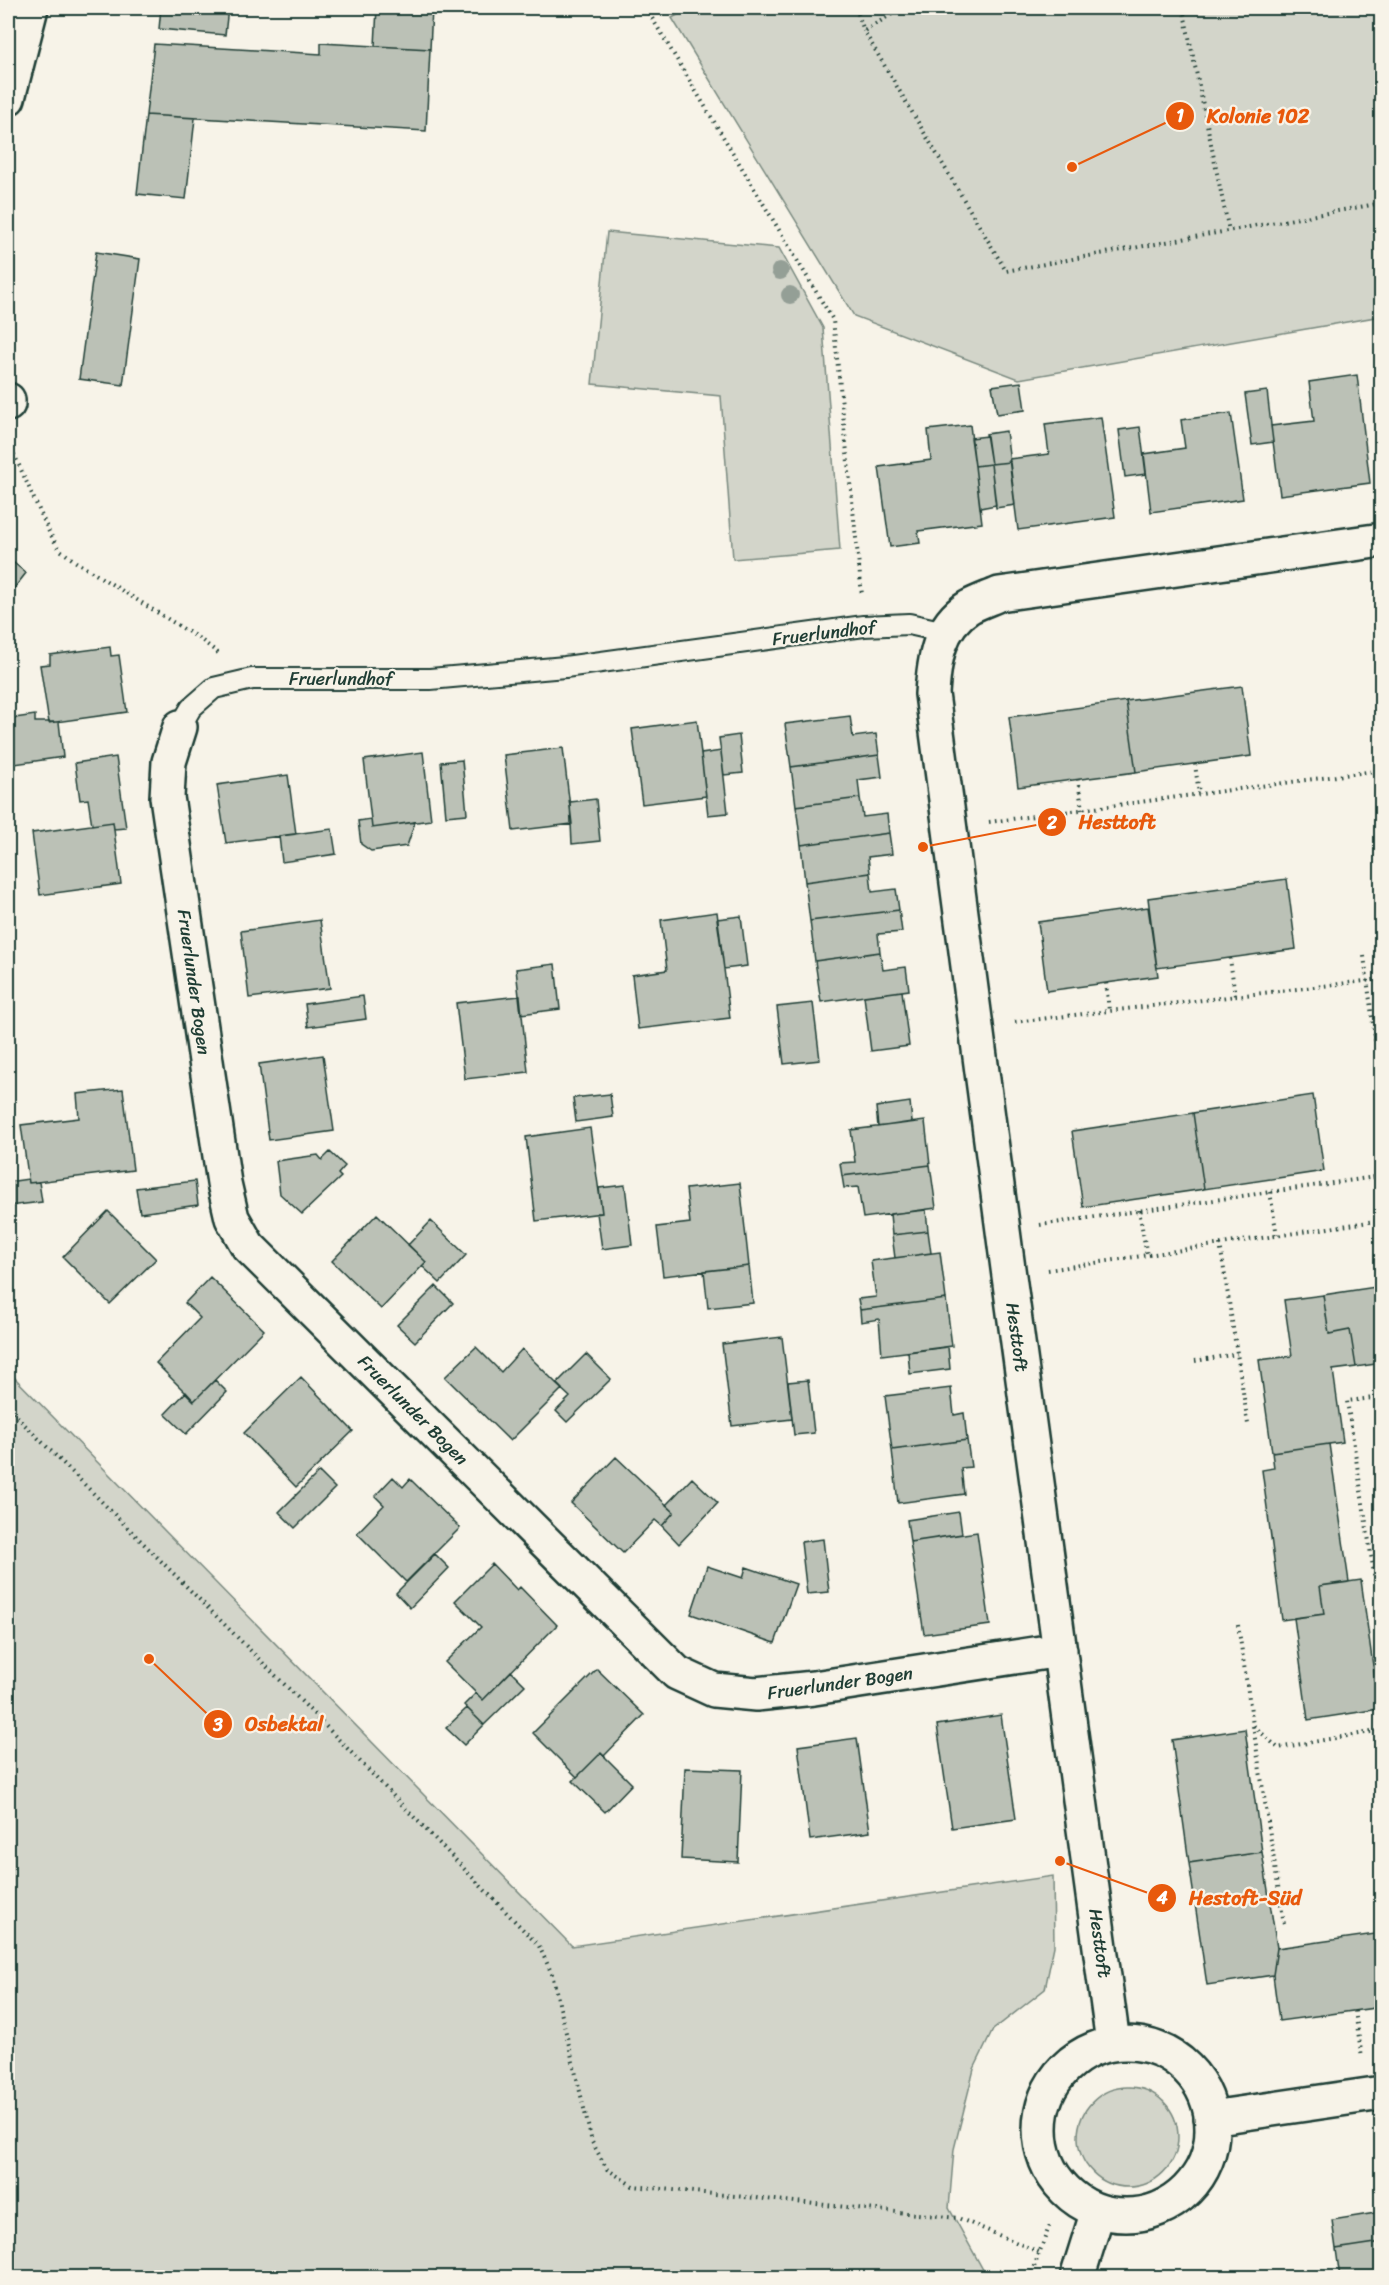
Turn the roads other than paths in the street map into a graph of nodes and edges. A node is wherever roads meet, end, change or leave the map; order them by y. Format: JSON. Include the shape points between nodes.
{"nodes":[{"id":1,"x":31,"y":8,"type":"edge"},
{"id":2,"x":8,"y":98,"type":"edge"},
{"id":3,"x":1382,"y":540,"type":"edge"},
{"id":4,"x":945,"y":632,"type":"junction"},
{"id":5,"x":180,"y":727,"type":"joint"},
{"id":6,"x":1060,"y":1650,"type":"junction"},
{"id":7,"x":1113,"y":2043,"type":"junction"},
{"id":8,"x":1374,"y":2094,"type":"edge"},
{"id":9,"x":1211,"y":2118,"type":"junction"},
{"id":10,"x":1098,"y":2211,"type":"junction"},
{"id":11,"x":1077,"y":2277,"type":"edge"}],
"edges":[{"from":1,"to":2,"type":"street"},
{"from":3,"to":4,"type":"street","via":[[999,594],[968,608]]},
{"from":4,"to":5,"type":"lane","name":"Fruerlundhof","via":[[909,624],[864,626],[565,668],[430,679],[252,679],[214,688],[191,708]]},
{"from":4,"to":6,"type":"street","name":"Hesttoft","via":[[934,661],[932,694]]},
{"from":5,"to":6,"type":"street","name":"Fruerlunder Bogen","via":[[169,762],[167,797],[224,1182],[232,1218],[248,1246],[677,1673],[714,1690],[756,1694]]},
{"from":6,"to":7,"type":"street","name":"Hesttoft"},
{"from":7,"to":9,"type":"street","via":[[1141,2044],[1167,2053],[1188,2069],[1204,2092]]},
{"from":7,"to":10,"type":"street","via":[[1087,2051],[1065,2067],[1049,2089],[1040,2115],[1040,2142],[1048,2168],[1064,2190]]},
{"from":8,"to":9,"type":"street"},
{"from":9,"to":10,"type":"street","via":[[1210,2147],[1200,2174],[1181,2196],[1155,2211],[1127,2216]]},
{"from":10,"to":11,"type":"street"}]}
